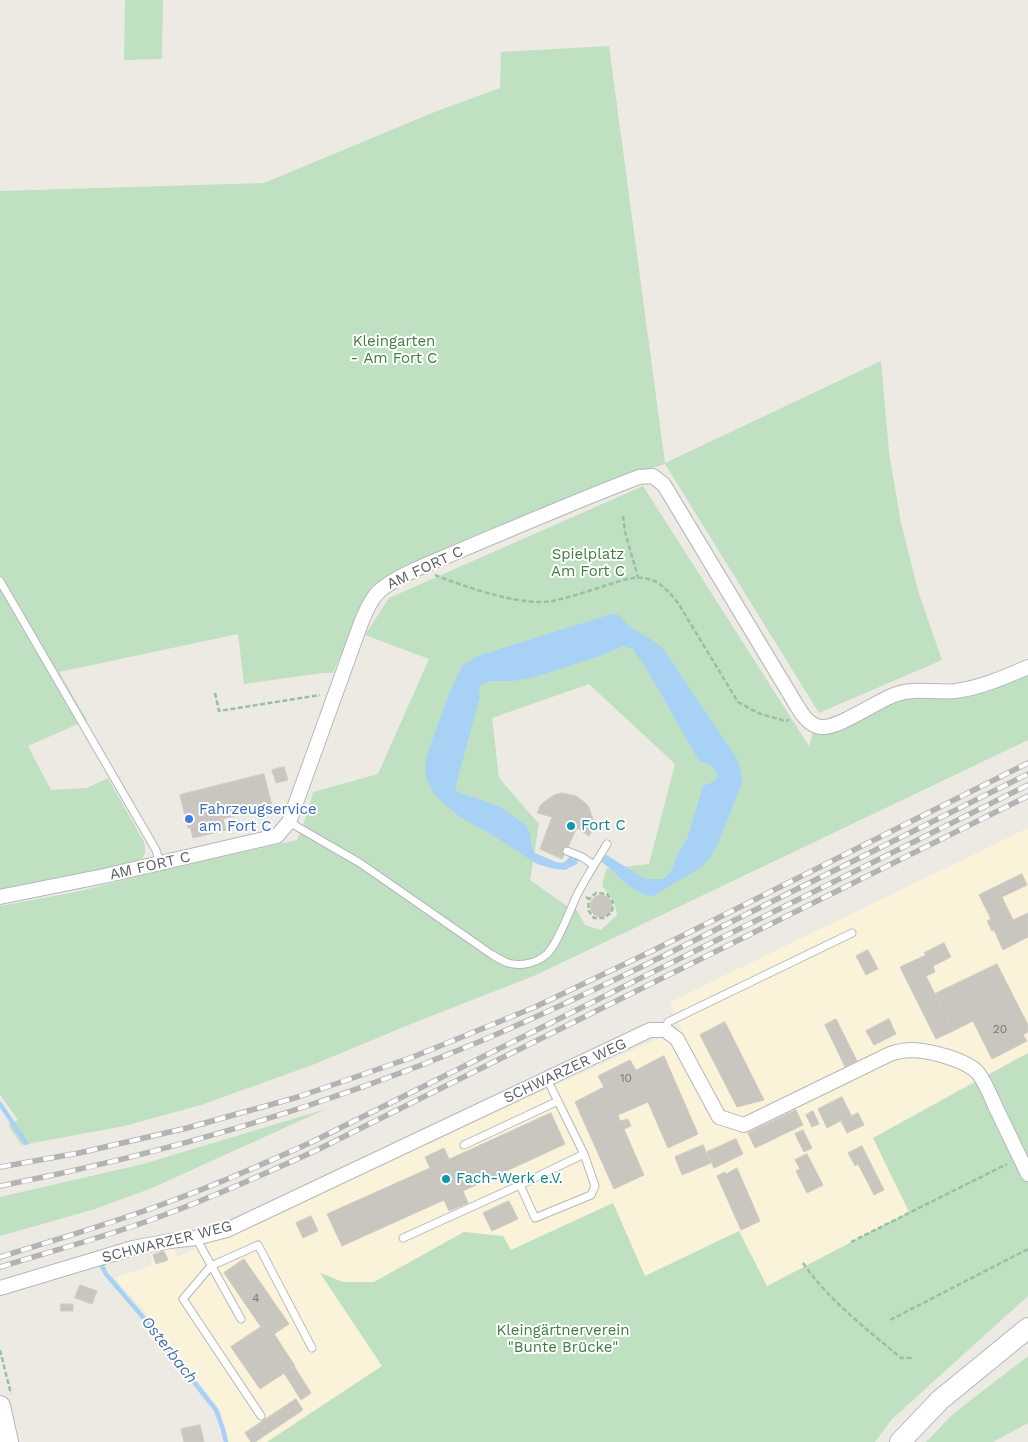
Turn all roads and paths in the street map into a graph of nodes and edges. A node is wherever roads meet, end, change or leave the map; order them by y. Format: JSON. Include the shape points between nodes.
{"nodes":[{"id":1,"x":623,"y":516,"type":"dead end"},
{"id":2,"x":426,"y":565,"type":"junction"},
{"id":3,"x":638,"y":577,"type":"junction"},
{"id":4,"x":0,"y":581,"type":"edge"},
{"id":5,"x":1028,"y":667,"type":"edge"},
{"id":6,"x":215,"y":693,"type":"dead end"},
{"id":7,"x":334,"y":697,"type":"junction"},
{"id":8,"x":803,"y":715,"type":"junction"},
{"id":9,"x":289,"y":822,"type":"junction"},
{"id":10,"x":607,"y":844,"type":"dead end"},
{"id":11,"x":567,"y":851,"type":"dead end"},
{"id":12,"x":160,"y":863,"type":"junction"},
{"id":13,"x":595,"y":863,"type":"junction"},
{"id":14,"x":578,"y":892,"type":"junction"},
{"id":15,"x":0,"y":897,"type":"edge"},
{"id":16,"x":589,"y":899,"type":"junction"},
{"id":17,"x":852,"y":933,"type":"dead end"},
{"id":18,"x":665,"y":1030,"type":"junction"},
{"id":19,"x":547,"y":1079,"type":"junction"},
{"id":20,"x":558,"y":1101,"type":"junction"},
{"id":21,"x":464,"y":1145,"type":"dead end"},
{"id":22,"x":584,"y":1154,"type":"junction"},
{"id":23,"x":1020,"y":1158,"type":"junction"},
{"id":24,"x":1028,"y":1174,"type":"edge"},
{"id":25,"x":520,"y":1184,"type":"junction"},
{"id":26,"x":196,"y":1238,"type":"junction"},
{"id":27,"x":403,"y":1238,"type":"dead end"},
{"id":28,"x":852,"y":1242,"type":"dead end"},
{"id":29,"x":1028,"y":1249,"type":"edge"},
{"id":30,"x":803,"y":1263,"type":"dead end"},
{"id":31,"x":211,"y":1266,"type":"junction"},
{"id":32,"x":0,"y":1288,"type":"edge"},
{"id":33,"x":241,"y":1320,"type":"dead end"},
{"id":34,"x":890,"y":1320,"type":"dead end"},
{"id":35,"x":1028,"y":1328,"type":"edge"},
{"id":36,"x":312,"y":1348,"type":"dead end"},
{"id":37,"x":913,"y":1358,"type":"dead end"},
{"id":38,"x":0,"y":1406,"type":"edge"},
{"id":39,"x":261,"y":1416,"type":"dead end"},
{"id":40,"x":8,"y":1442,"type":"edge"},
{"id":41,"x":900,"y":1442,"type":"edge"}],
"edges":[{"from":1,"to":3,"type":"path"},
{"from":2,"to":3,"type":"path","via":[[432,574],[444,579],[497,596],[530,601],[550,601]]},
{"from":2,"to":7,"type":"street","name":"AM FORT C","via":[[389,583],[374,597]]},
{"from":2,"to":8,"type":"street","name":"AM FORT C","via":[[639,477],[653,476],[664,485]]},
{"from":3,"to":8,"type":"path","via":[[651,579],[669,591],[738,702],[758,713],[785,721]]},
{"from":4,"to":12,"type":"lane","via":[[156,850]]},
{"from":5,"to":8,"type":"street","via":[[962,690],[904,691],[829,727],[815,726]]},
{"from":6,"to":7,"type":"path","via":[[219,711],[328,694]]},
{"from":7,"to":9,"type":"street","name":"AM FORT C"},
{"from":9,"to":12,"type":"street","name":"AM FORT C","via":[[277,836]]},
{"from":9,"to":14,"type":"lane","via":[[360,863],[506,963],[528,964],[547,954],[554,946]]},
{"from":10,"to":13,"type":"lane"},
{"from":11,"to":13,"type":"lane"},
{"from":12,"to":15,"type":"street","name":"AM FORT C"},
{"from":13,"to":14,"type":"lane"},
{"from":14,"to":16,"type":"path"},
{"from":16,"to":16,"type":"path","via":[[588,910],[594,918],[604,918],[612,912],[613,902],[607,894],[596,893]]},
{"from":17,"to":18,"type":"lane","via":[[668,1022]]},
{"from":18,"to":19,"type":"street","name":"SCHWARZER WEG","via":[[650,1030]]},
{"from":18,"to":23,"type":"street","via":[[677,1039],[719,1117],[744,1125],[890,1054],[914,1050],[956,1060],[978,1073]]},
{"from":19,"to":20,"type":"lane"},
{"from":19,"to":26,"type":"street","name":"SCHWARZER WEG","via":[[227,1230]]},
{"from":20,"to":21,"type":"lane"},
{"from":20,"to":22,"type":"lane"},
{"from":22,"to":25,"type":"lane"},
{"from":22,"to":25,"type":"lane","via":[[595,1186],[591,1195],[534,1218]]},
{"from":23,"to":24,"type":"street"},
{"from":23,"to":28,"type":"path"},
{"from":25,"to":27,"type":"lane"},
{"from":26,"to":31,"type":"lane"},
{"from":26,"to":32,"type":"street","name":"SCHWARZER WEG","via":[[134,1248]]},
{"from":29,"to":34,"type":"path"},
{"from":30,"to":37,"type":"path","via":[[844,1309],[901,1358]]},
{"from":31,"to":33,"type":"lane"},
{"from":31,"to":36,"type":"lane","via":[[258,1245]]},
{"from":31,"to":39,"type":"lane","via":[[183,1299]]},
{"from":35,"to":41,"type":"main road","via":[[940,1400]]},
{"from":38,"to":40,"type":"main road"}]}
